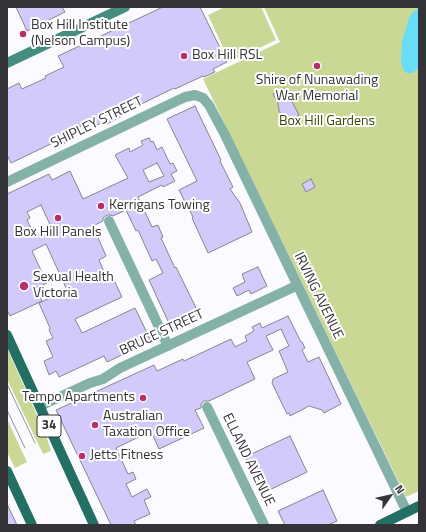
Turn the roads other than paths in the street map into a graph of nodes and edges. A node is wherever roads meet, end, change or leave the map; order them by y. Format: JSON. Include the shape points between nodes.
{"nodes":[{"id":1,"x":124,"y":7,"type":"edge"},
{"id":2,"x":7,"y":63,"type":"edge"},
{"id":3,"x":200,"y":96,"type":"joint"},
{"id":4,"x":7,"y":182,"type":"edge"},
{"id":5,"x":109,"y":222,"type":"dead end"},
{"id":6,"x":296,"y":286,"type":"junction"},
{"id":7,"x":7,"y":335,"type":"edge"},
{"id":8,"x":168,"y":346,"type":"junction"},
{"id":9,"x":40,"y":406,"type":"junction"},
{"id":10,"x":207,"y":408,"type":"dead end"},
{"id":11,"x":7,"y":471,"type":"edge"},
{"id":12,"x":419,"y":506,"type":"edge"},
{"id":13,"x":406,"y":512,"type":"junction"},
{"id":14,"x":32,"y":525,"type":"edge"},
{"id":15,"x":94,"y":525,"type":"edge"},
{"id":16,"x":264,"y":525,"type":"edge"},
{"id":17,"x":380,"y":525,"type":"edge"}],
"edges":[{"from":1,"to":2,"type":"street"},
{"from":3,"to":4,"type":"street","name":"SHIPLEY STREET","via":[[185,97]]},
{"from":3,"to":6,"type":"street","name":"IRVING AVENUE","via":[[206,100],[213,112]]},
{"from":5,"to":8,"type":"street"},
{"from":6,"to":8,"type":"street","name":"BRUCE STREET"},
{"from":6,"to":13,"type":"street","name":"IRVING AVENUE"},
{"from":7,"to":9,"type":"main road","number":"34"},
{"from":8,"to":9,"type":"street","name":"BRUCE STREET","via":[[105,378]]},
{"from":9,"to":15,"type":"main road","number":"34"},
{"from":10,"to":16,"type":"street","name":"ELLAND AVENUE"},
{"from":11,"to":14,"type":"main road"},
{"from":12,"to":13,"type":"main road"},
{"from":13,"to":17,"type":"main road"}]}
